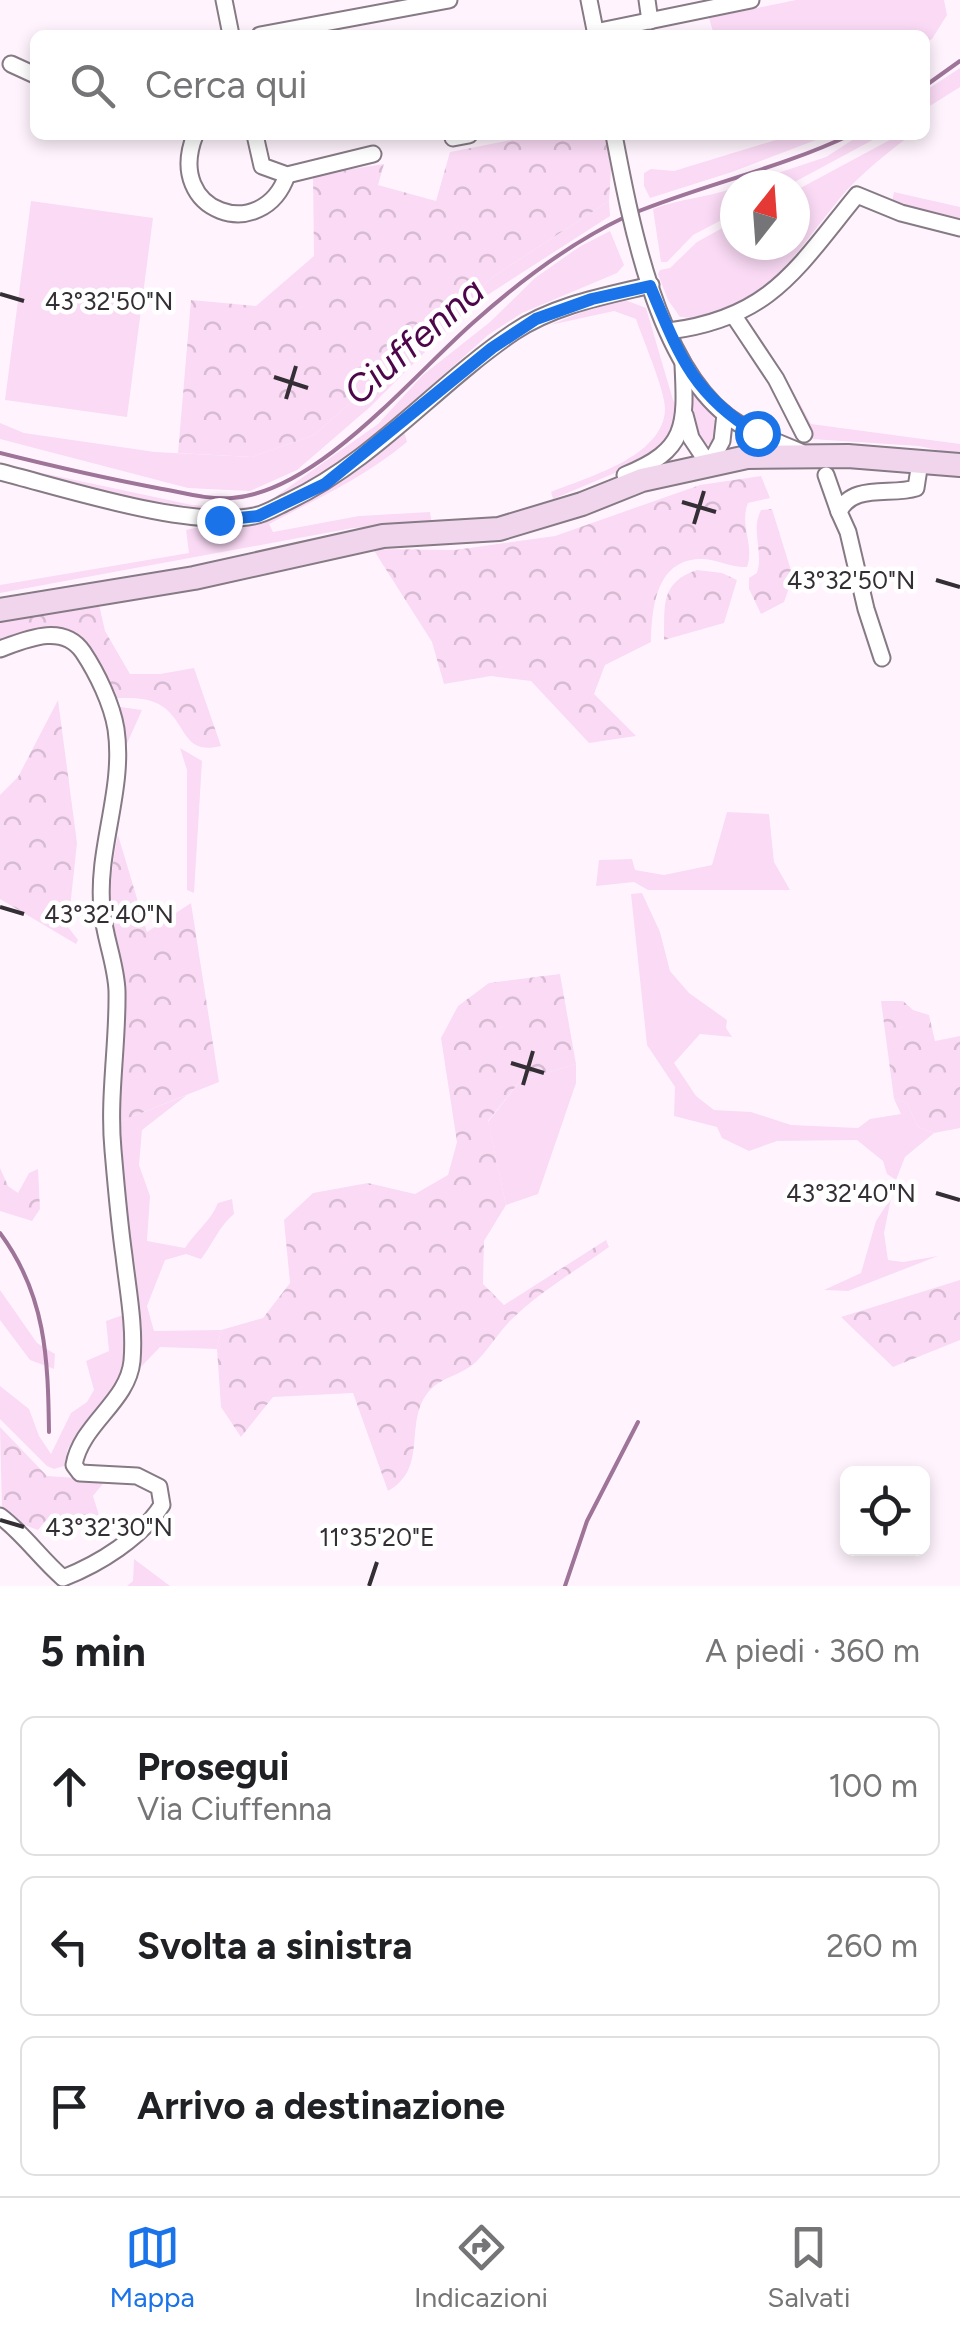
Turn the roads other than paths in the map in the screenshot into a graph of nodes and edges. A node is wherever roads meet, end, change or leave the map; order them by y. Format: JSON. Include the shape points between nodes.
{"nodes":[{"id":1,"x":224,"y":0,"type":"edge"},
{"id":2,"x":449,"y":0,"type":"edge"},
{"id":3,"x":589,"y":0,"type":"edge"},
{"id":4,"x":648,"y":0,"type":"edge"},
{"id":5,"x":750,"y":0,"type":"edge"},
{"id":6,"x":420,"y":3,"type":"edge"},
{"id":7,"x":650,"y":21,"type":"junction"},
{"id":8,"x":230,"y":30,"type":"edge"},
{"id":9,"x":285,"y":30,"type":"edge"},
{"id":10,"x":595,"y":30,"type":"edge"},
{"id":11,"x":613,"y":30,"type":"edge"},
{"id":12,"x":10,"y":64,"type":"dead end"},
{"id":13,"x":30,"y":73,"type":"edge"},
{"id":14,"x":194,"y":140,"type":"edge"},
{"id":15,"x":256,"y":140,"type":"edge"},
{"id":16,"x":615,"y":140,"type":"edge"},
{"id":17,"x":373,"y":154,"type":"dead end"},
{"id":18,"x":287,"y":175,"type":"junction"},
{"id":19,"x":960,"y":228,"type":"edge"},
{"id":20,"x":650,"y":286,"type":"junction"},
{"id":21,"x":734,"y":316,"type":"junction"},
{"id":22,"x":669,"y":331,"type":"junction"},
{"id":23,"x":683,"y":365,"type":"junction"},
{"id":24,"x":725,"y":414,"type":"junction"},
{"id":25,"x":686,"y":415,"type":"junction"},
{"id":26,"x":813,"y":455,"type":"junction"},
{"id":27,"x":920,"y":462,"type":"junction"},
{"id":28,"x":710,"y":465,"type":"junction"},
{"id":29,"x":960,"y":465,"type":"edge"},
{"id":30,"x":0,"y":472,"type":"edge"},
{"id":31,"x":839,"y":512,"type":"junction"},
{"id":32,"x":527,"y":521,"type":"junction"},
{"id":33,"x":0,"y":610,"type":"edge"},
{"id":34,"x":0,"y":649,"type":"edge"},
{"id":35,"x":882,"y":658,"type":"dead end"},
{"id":36,"x":0,"y":1516,"type":"edge"},
{"id":37,"x":59,"y":1582,"type":"edge"}],
"edges":[{"from":1,"to":8,"type":"street"},
{"from":2,"to":6,"type":"street"},
{"from":3,"to":10,"type":"street"},
{"from":4,"to":7,"type":"street"},
{"from":5,"to":7,"type":"street"},
{"from":6,"to":9,"type":"street"},
{"from":7,"to":11,"type":"street"},
{"from":12,"to":13,"type":"street"},
{"from":14,"to":18,"type":"street","via":[[190,184],[228,214],[268,204]]},
{"from":15,"to":18,"type":"street","via":[[262,166]]},
{"from":16,"to":20,"type":"street"},
{"from":17,"to":18,"type":"street"},
{"from":19,"to":21,"type":"street","via":[[858,195],[778,289]]},
{"from":20,"to":22,"type":"street"},
{"from":20,"to":30,"type":"street","via":[[592,299],[526,325],[325,484],[258,516],[219,520],[165,511]]},
{"from":21,"to":22,"type":"street"},
{"from":21,"to":26,"type":"street","via":[[776,379]]},
{"from":22,"to":23,"type":"street"},
{"from":23,"to":24,"type":"street"},
{"from":23,"to":25,"type":"street"},
{"from":24,"to":26,"type":"street"},
{"from":24,"to":28,"type":"street","via":[[722,442]]},
{"from":25,"to":28,"type":"street","via":[[691,438]]},
{"from":25,"to":32,"type":"street","via":[[671,450]]},
{"from":26,"to":27,"type":"main road"},
{"from":26,"to":28,"type":"main road","via":[[746,456]]},
{"from":26,"to":31,"type":"street"},
{"from":27,"to":29,"type":"main road"},
{"from":27,"to":31,"type":"street","via":[[916,488],[857,495]]},
{"from":28,"to":32,"type":"main road","via":[[642,480]]},
{"from":31,"to":35,"type":"street"},
{"from":32,"to":33,"type":"main road","via":[[383,536],[194,578]]},
{"from":34,"to":37,"type":"street","via":[[55,635],[76,644],[116,725],[102,909],[117,990],[112,1144],[132,1366],[91,1426],[74,1465],[80,1473],[137,1476],[159,1487],[162,1505],[116,1549]]},
{"from":36,"to":37,"type":"street"}]}
